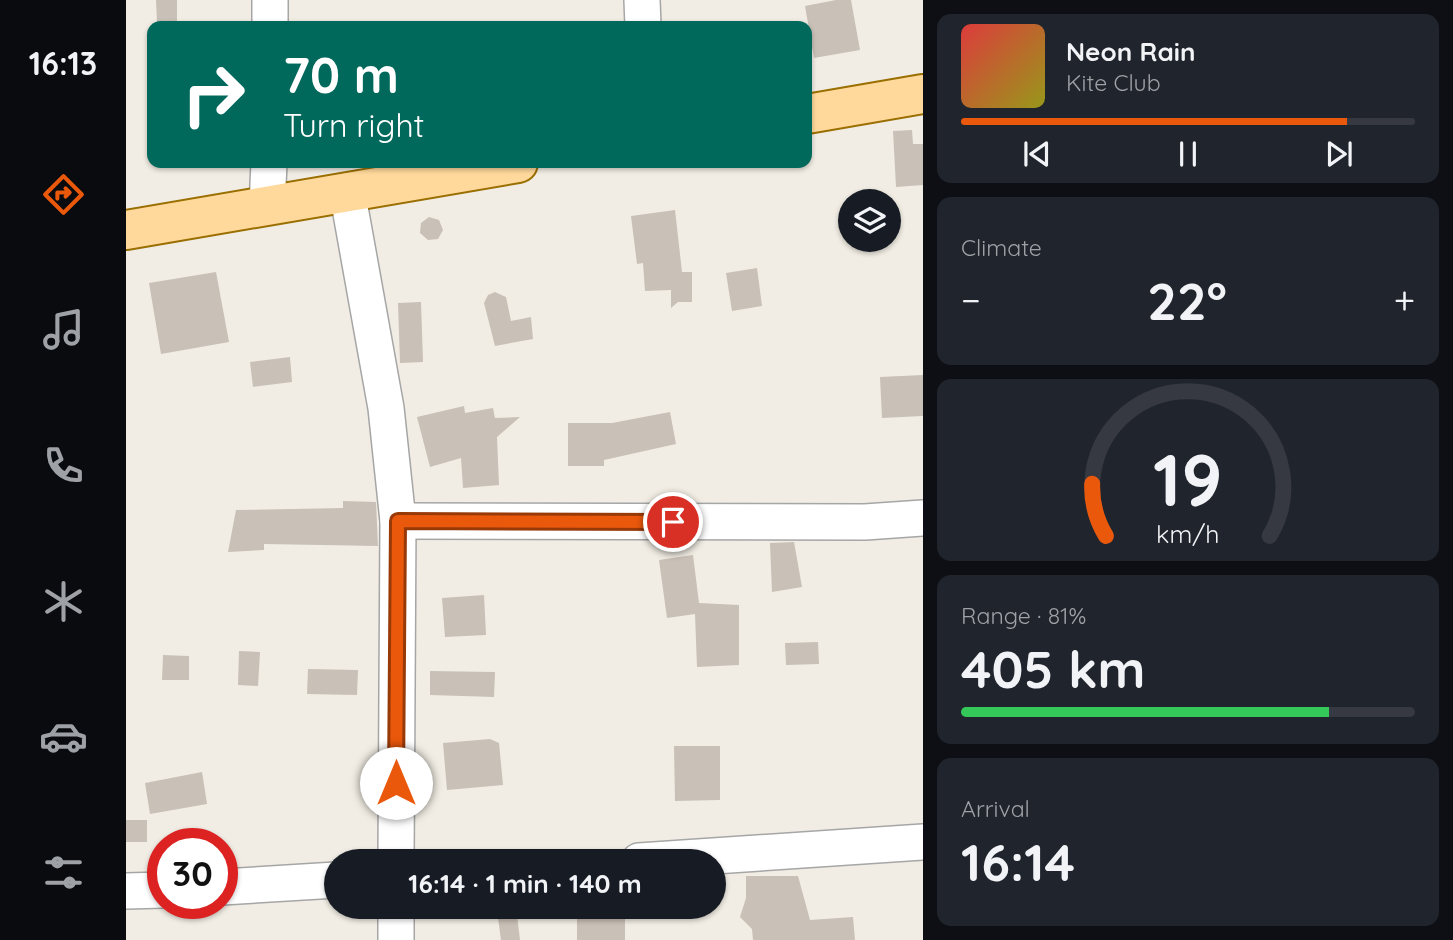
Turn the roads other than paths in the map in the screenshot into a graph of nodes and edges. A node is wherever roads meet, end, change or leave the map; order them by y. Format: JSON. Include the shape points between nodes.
{"nodes":[{"id":1,"x":270,"y":0,"type":"edge"},
{"id":2,"x":642,"y":0,"type":"edge"},
{"id":3,"x":270,"y":21,"type":"edge"},
{"id":4,"x":643,"y":21,"type":"edge"},
{"id":5,"x":923,"y":94,"type":"edge"},
{"id":6,"x":812,"y":113,"type":"edge"},
{"id":7,"x":268,"y":168,"type":"edge"},
{"id":8,"x":487,"y":168,"type":"edge"},
{"id":9,"x":347,"y":191,"type":"junction"},
{"id":10,"x":267,"y":206,"type":"junction"},
{"id":11,"x":126,"y":230,"type":"edge"},
{"id":12,"x":923,"y":517,"type":"edge"},
{"id":13,"x":398,"y":521,"type":"junction"},
{"id":14,"x":923,"y":842,"type":"edge"},
{"id":15,"x":396,"y":849,"type":"edge"},
{"id":16,"x":726,"y":855,"type":"edge"},
{"id":17,"x":324,"y":881,"type":"edge"},
{"id":18,"x":238,"y":886,"type":"edge"},
{"id":19,"x":147,"y":890,"type":"edge"},
{"id":20,"x":126,"y":891,"type":"edge"},
{"id":21,"x":396,"y":919,"type":"edge"},
{"id":22,"x":396,"y":940,"type":"edge"}],
"edges":[{"from":1,"to":3,"type":"street"},
{"from":2,"to":4,"type":"street"},
{"from":5,"to":6,"type":"main road"},
{"from":7,"to":10,"type":"street"},
{"from":8,"to":9,"type":"main road"},
{"from":9,"to":10,"type":"main road"},
{"from":9,"to":13,"type":"street","via":[[386,408]]},
{"from":10,"to":11,"type":"main road"},
{"from":12,"to":13,"type":"street","via":[[865,522]]},
{"from":13,"to":15,"type":"street"},
{"from":14,"to":16,"type":"street"},
{"from":17,"to":18,"type":"street"},
{"from":19,"to":20,"type":"street"},
{"from":21,"to":22,"type":"street"}]}
